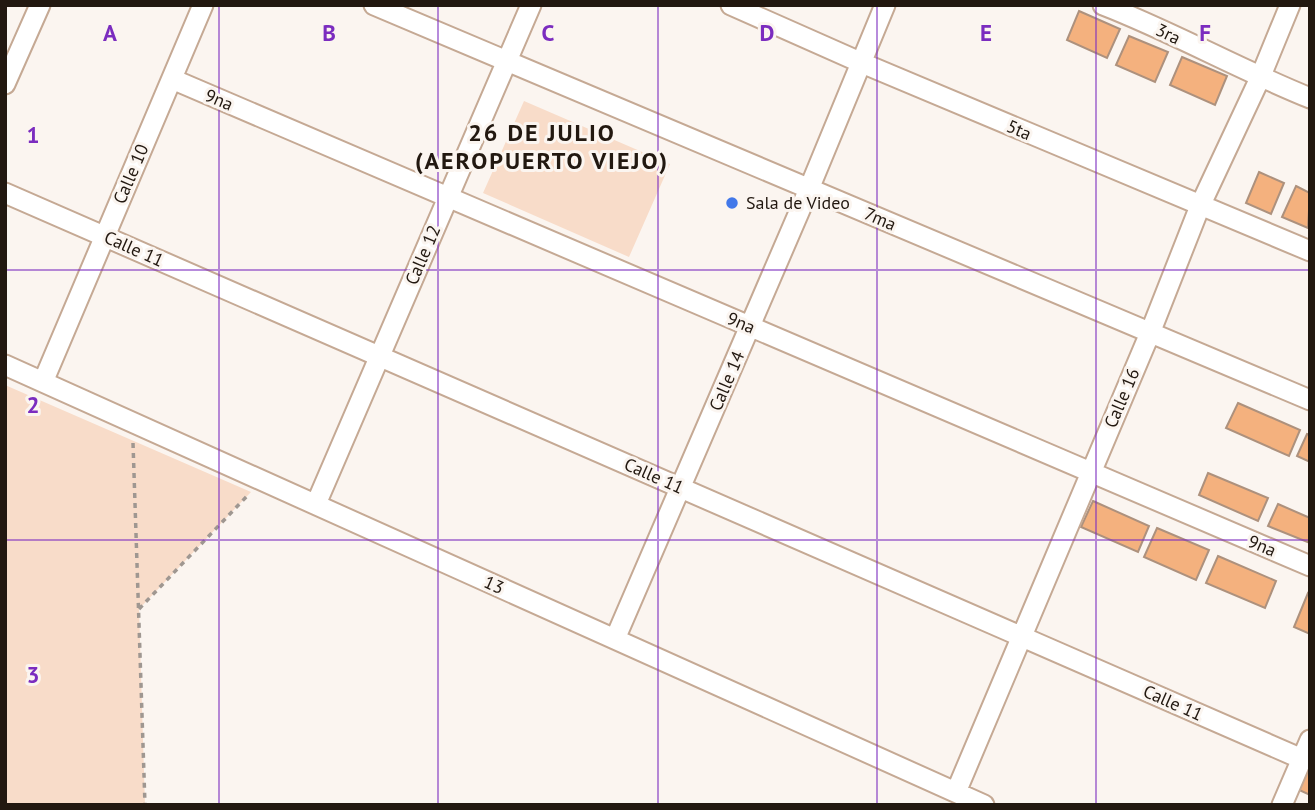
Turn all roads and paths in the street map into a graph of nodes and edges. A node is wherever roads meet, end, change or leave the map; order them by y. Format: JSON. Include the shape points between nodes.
{"nodes":[{"id":1,"x":40,"y":5,"type":"edge"},
{"id":2,"x":203,"y":5,"type":"edge"},
{"id":3,"x":374,"y":5,"type":"edge"},
{"id":4,"x":530,"y":5,"type":"edge"},
{"id":5,"x":730,"y":5,"type":"edge"},
{"id":6,"x":885,"y":5,"type":"edge"},
{"id":7,"x":1103,"y":5,"type":"edge"},
{"id":8,"x":1290,"y":5,"type":"edge"},
{"id":9,"x":1134,"y":11,"type":"edge"},
{"id":10,"x":507,"y":62,"type":"junction"},
{"id":11,"x":862,"y":63,"type":"junction"},
{"id":12,"x":1260,"y":78,"type":"junction"},
{"id":13,"x":172,"y":79,"type":"junction"},
{"id":14,"x":5,"y":84,"type":"edge"},
{"id":15,"x":1310,"y":98,"type":"edge"},
{"id":16,"x":809,"y":189,"type":"junction"},
{"id":17,"x":5,"y":193,"type":"edge"},
{"id":18,"x":448,"y":198,"type":"junction"},
{"id":19,"x":1200,"y":206,"type":"junction"},
{"id":20,"x":105,"y":236,"type":"junction"},
{"id":21,"x":1310,"y":251,"type":"edge"},
{"id":22,"x":750,"y":327,"type":"junction"},
{"id":23,"x":1150,"y":333,"type":"junction"},
{"id":24,"x":380,"y":356,"type":"junction"},
{"id":25,"x":5,"y":365,"type":"edge"},
{"id":26,"x":43,"y":382,"type":"junction"},
{"id":27,"x":1310,"y":400,"type":"edge"},
{"id":28,"x":133,"y":422,"type":"junction"},
{"id":29,"x":1091,"y":472,"type":"junction"},
{"id":30,"x":681,"y":488,"type":"junction"},
{"id":31,"x":251,"y":492,"type":"dead end"},
{"id":32,"x":316,"y":504,"type":"junction"},
{"id":33,"x":1310,"y":566,"type":"edge"},
{"id":34,"x":139,"y":609,"type":"junction"},
{"id":35,"x":1022,"y":637,"type":"junction"},
{"id":36,"x":615,"y":639,"type":"junction"},
{"id":37,"x":1310,"y":740,"type":"edge"},
{"id":38,"x":1302,"y":759,"type":"junction"},
{"id":39,"x":956,"y":792,"type":"junction"},
{"id":40,"x":1288,"y":803,"type":"edge"},
{"id":41,"x":145,"y":805,"type":"edge"},
{"id":42,"x":984,"y":805,"type":"edge"}],
"edges":[{"from":1,"to":14,"type":"street"},
{"from":2,"to":13,"type":"street","name":"Calle 10"},
{"from":3,"to":10,"type":"street","name":"7ma"},
{"from":4,"to":10,"type":"street","name":"Calle 12"},
{"from":5,"to":11,"type":"street","name":"5ta"},
{"from":6,"to":11,"type":"street","name":"Calle 14"},
{"from":7,"to":9,"type":"street","name":"3ra"},
{"from":8,"to":12,"type":"street","name":"Calle 16"},
{"from":9,"to":12,"type":"street","name":"3ra"},
{"from":10,"to":16,"type":"street","name":"7ma"},
{"from":10,"to":18,"type":"street","name":"Calle 12"},
{"from":11,"to":16,"type":"street","name":"Calle 14"},
{"from":11,"to":19,"type":"street","name":"5ta"},
{"from":12,"to":15,"type":"street","name":"3ra"},
{"from":12,"to":19,"type":"street","name":"Calle 16"},
{"from":13,"to":18,"type":"street","name":"9na"},
{"from":13,"to":20,"type":"street","name":"Calle 10"},
{"from":16,"to":22,"type":"street","name":"Calle 14"},
{"from":16,"to":23,"type":"street","name":"7ma"},
{"from":17,"to":20,"type":"street","name":"Calle 11"},
{"from":18,"to":22,"type":"street","name":"9na"},
{"from":18,"to":24,"type":"street","name":"Calle 12"},
{"from":19,"to":21,"type":"street","name":"5ta"},
{"from":19,"to":23,"type":"street","name":"Calle 16"},
{"from":20,"to":24,"type":"street","name":"Calle 11"},
{"from":20,"to":26,"type":"street","name":"Calle 10"},
{"from":22,"to":29,"type":"street","name":"9na"},
{"from":22,"to":30,"type":"street","name":"Calle 14"},
{"from":23,"to":27,"type":"street","name":"7ma"},
{"from":23,"to":29,"type":"street","name":"Calle 16"},
{"from":24,"to":30,"type":"street","name":"Calle 11"},
{"from":24,"to":32,"type":"street","name":"Calle 12"},
{"from":25,"to":26,"type":"street","name":"13"},
{"from":26,"to":28,"type":"street","name":"13"},
{"from":28,"to":32,"type":"street","name":"13"},
{"from":28,"to":34,"type":"path"},
{"from":29,"to":33,"type":"street","name":"9na"},
{"from":29,"to":35,"type":"street","name":"Calle 16"},
{"from":30,"to":35,"type":"street","name":"Calle 11"},
{"from":30,"to":36,"type":"street","name":"Calle 14"},
{"from":31,"to":34,"type":"path"},
{"from":32,"to":36,"type":"street","name":"13"},
{"from":34,"to":41,"type":"path"},
{"from":35,"to":38,"type":"street","name":"Calle 11"},
{"from":35,"to":39,"type":"street","name":"Calle 16"},
{"from":36,"to":39,"type":"street","name":"13"},
{"from":37,"to":38,"type":"street"},
{"from":38,"to":40,"type":"street"},
{"from":39,"to":42,"type":"street","name":"13"}]}
